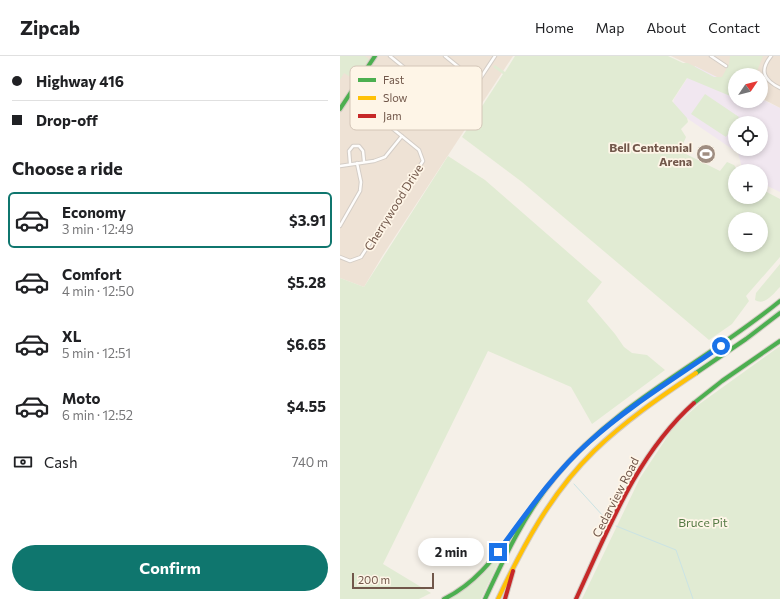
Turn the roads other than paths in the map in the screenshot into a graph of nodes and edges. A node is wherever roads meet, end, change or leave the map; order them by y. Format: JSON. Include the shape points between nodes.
{"nodes":[{"id":1,"x":375,"y":56,"type":"edge"},
{"id":2,"x":390,"y":56,"type":"edge"},
{"id":3,"x":444,"y":56,"type":"edge"},
{"id":4,"x":495,"y":56,"type":"edge"},
{"id":5,"x":711,"y":56,"type":"edge"},
{"id":6,"x":771,"y":56,"type":"edge"},
{"id":7,"x":368,"y":66,"type":"edge"},
{"id":8,"x":402,"y":66,"type":"edge"},
{"id":9,"x":457,"y":66,"type":"edge"},
{"id":10,"x":726,"y":66,"type":"dead end"},
{"id":11,"x":482,"y":75,"type":"edge"},
{"id":12,"x":780,"y":88,"type":"edge"},
{"id":13,"x":350,"y":94,"type":"edge"},
{"id":14,"x":340,"y":109,"type":"edge"},
{"id":15,"x":395,"y":130,"type":"edge"},
{"id":16,"x":402,"y":136,"type":"junction"},
{"id":17,"x":364,"y":161,"type":"junction"},
{"id":18,"x":350,"y":163,"type":"junction"},
{"id":19,"x":357,"y":163,"type":"junction"},
{"id":20,"x":340,"y":166,"type":"edge"},
{"id":21,"x":340,"y":226,"type":"edge"},
{"id":22,"x":340,"y":257,"type":"edge"},
{"id":23,"x":780,"y":301,"type":"edge"},
{"id":24,"x":780,"y":313,"type":"edge"},
{"id":25,"x":780,"y":342,"type":"edge"},
{"id":26,"x":528,"y":512,"type":"junction"},
{"id":27,"x":519,"y":554,"type":"junction"},
{"id":28,"x":444,"y":599,"type":"edge"},
{"id":29,"x":485,"y":599,"type":"edge"},
{"id":30,"x":498,"y":599,"type":"edge"},
{"id":31,"x":505,"y":599,"type":"edge"},
{"id":32,"x":576,"y":599,"type":"edge"}],
"edges":[{"from":1,"to":7,"type":"main road"},
{"from":2,"to":8,"type":"street"},
{"from":3,"to":9,"type":"street"},
{"from":4,"to":11,"type":"street"},
{"from":5,"to":10,"type":"street"},
{"from":6,"to":12,"type":"street","via":[[765,64],[764,72],[769,80]]},
{"from":13,"to":14,"type":"main road"},
{"from":15,"to":16,"type":"street","name":"Cherrywood Drive"},
{"from":16,"to":17,"type":"street","via":[[384,157]]},
{"from":16,"to":22,"type":"street","name":"Cherrywood Drive","via":[[419,150],[423,157],[422,165],[398,197],[361,257],[350,261]]},
{"from":17,"to":18,"type":"street","via":[[363,151],[359,146],[353,146],[349,151]]},
{"from":17,"to":19,"type":"street"},
{"from":18,"to":19,"type":"street"},
{"from":18,"to":20,"type":"street"},
{"from":19,"to":21,"type":"street","via":[[360,190]]},
{"from":23,"to":26,"type":"main road","via":[[741,332],[618,417],[570,459]]},
{"from":24,"to":27,"type":"main road","via":[[758,332],[621,427],[561,488]]},
{"from":25,"to":32,"type":"main road","name":"Cedarview Road","via":[[704,394],[676,419],[659,439],[624,495]]},
{"from":26,"to":28,"type":"main road","via":[[480,576],[464,589]]},
{"from":26,"to":29,"type":"main road"},
{"from":27,"to":30,"type":"main road"},
{"from":27,"to":31,"type":"main road"}]}
